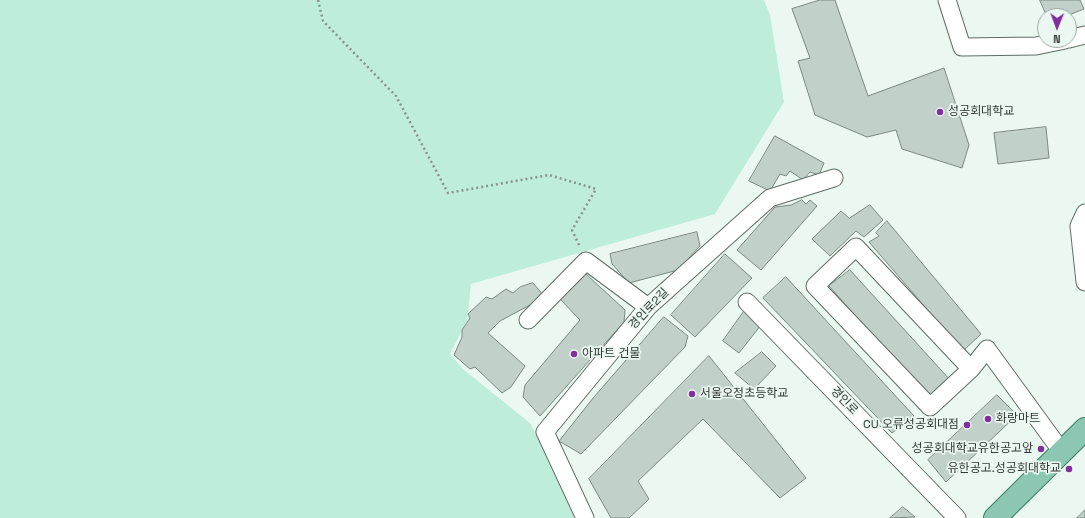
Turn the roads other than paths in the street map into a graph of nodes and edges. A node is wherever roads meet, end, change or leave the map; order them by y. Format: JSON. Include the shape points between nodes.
{"nodes":[{"id":1,"x":947,"y":0,"type":"edge"},
{"id":2,"x":1037,"y":46,"type":"edge"},
{"id":3,"x":834,"y":178,"type":"dead end"},
{"id":4,"x":1085,"y":213,"type":"edge"},
{"id":5,"x":1085,"y":282,"type":"edge"},
{"id":6,"x":747,"y":302,"type":"dead end"},
{"id":7,"x":648,"y":307,"type":"junction"},
{"id":8,"x":528,"y":320,"type":"dead end"},
{"id":9,"x":971,"y":369,"type":"junction"},
{"id":10,"x":1085,"y":429,"type":"edge"},
{"id":11,"x":1062,"y":452,"type":"junction"},
{"id":12,"x":585,"y":518,"type":"edge"},
{"id":13,"x":957,"y":518,"type":"edge"},
{"id":14,"x":995,"y":518,"type":"edge"}],
"edges":[{"from":1,"to":2,"type":"street","via":[[962,47]]},
{"from":3,"to":7,"type":"street","name":"경인로2길","via":[[770,198]]},
{"from":4,"to":5,"type":"street","via":[[1079,226]]},
{"from":6,"to":13,"type":"street","name":"경인로"},
{"from":7,"to":8,"type":"street","via":[[586,260]]},
{"from":7,"to":12,"type":"street","name":"경인로2길","via":[[545,432]]},
{"from":9,"to":9,"type":"street","via":[[856,247],[815,286],[930,407]]},
{"from":9,"to":11,"type":"street","via":[[987,349]]},
{"from":10,"to":11,"type":"main road"},
{"from":11,"to":14,"type":"main road"}]}
